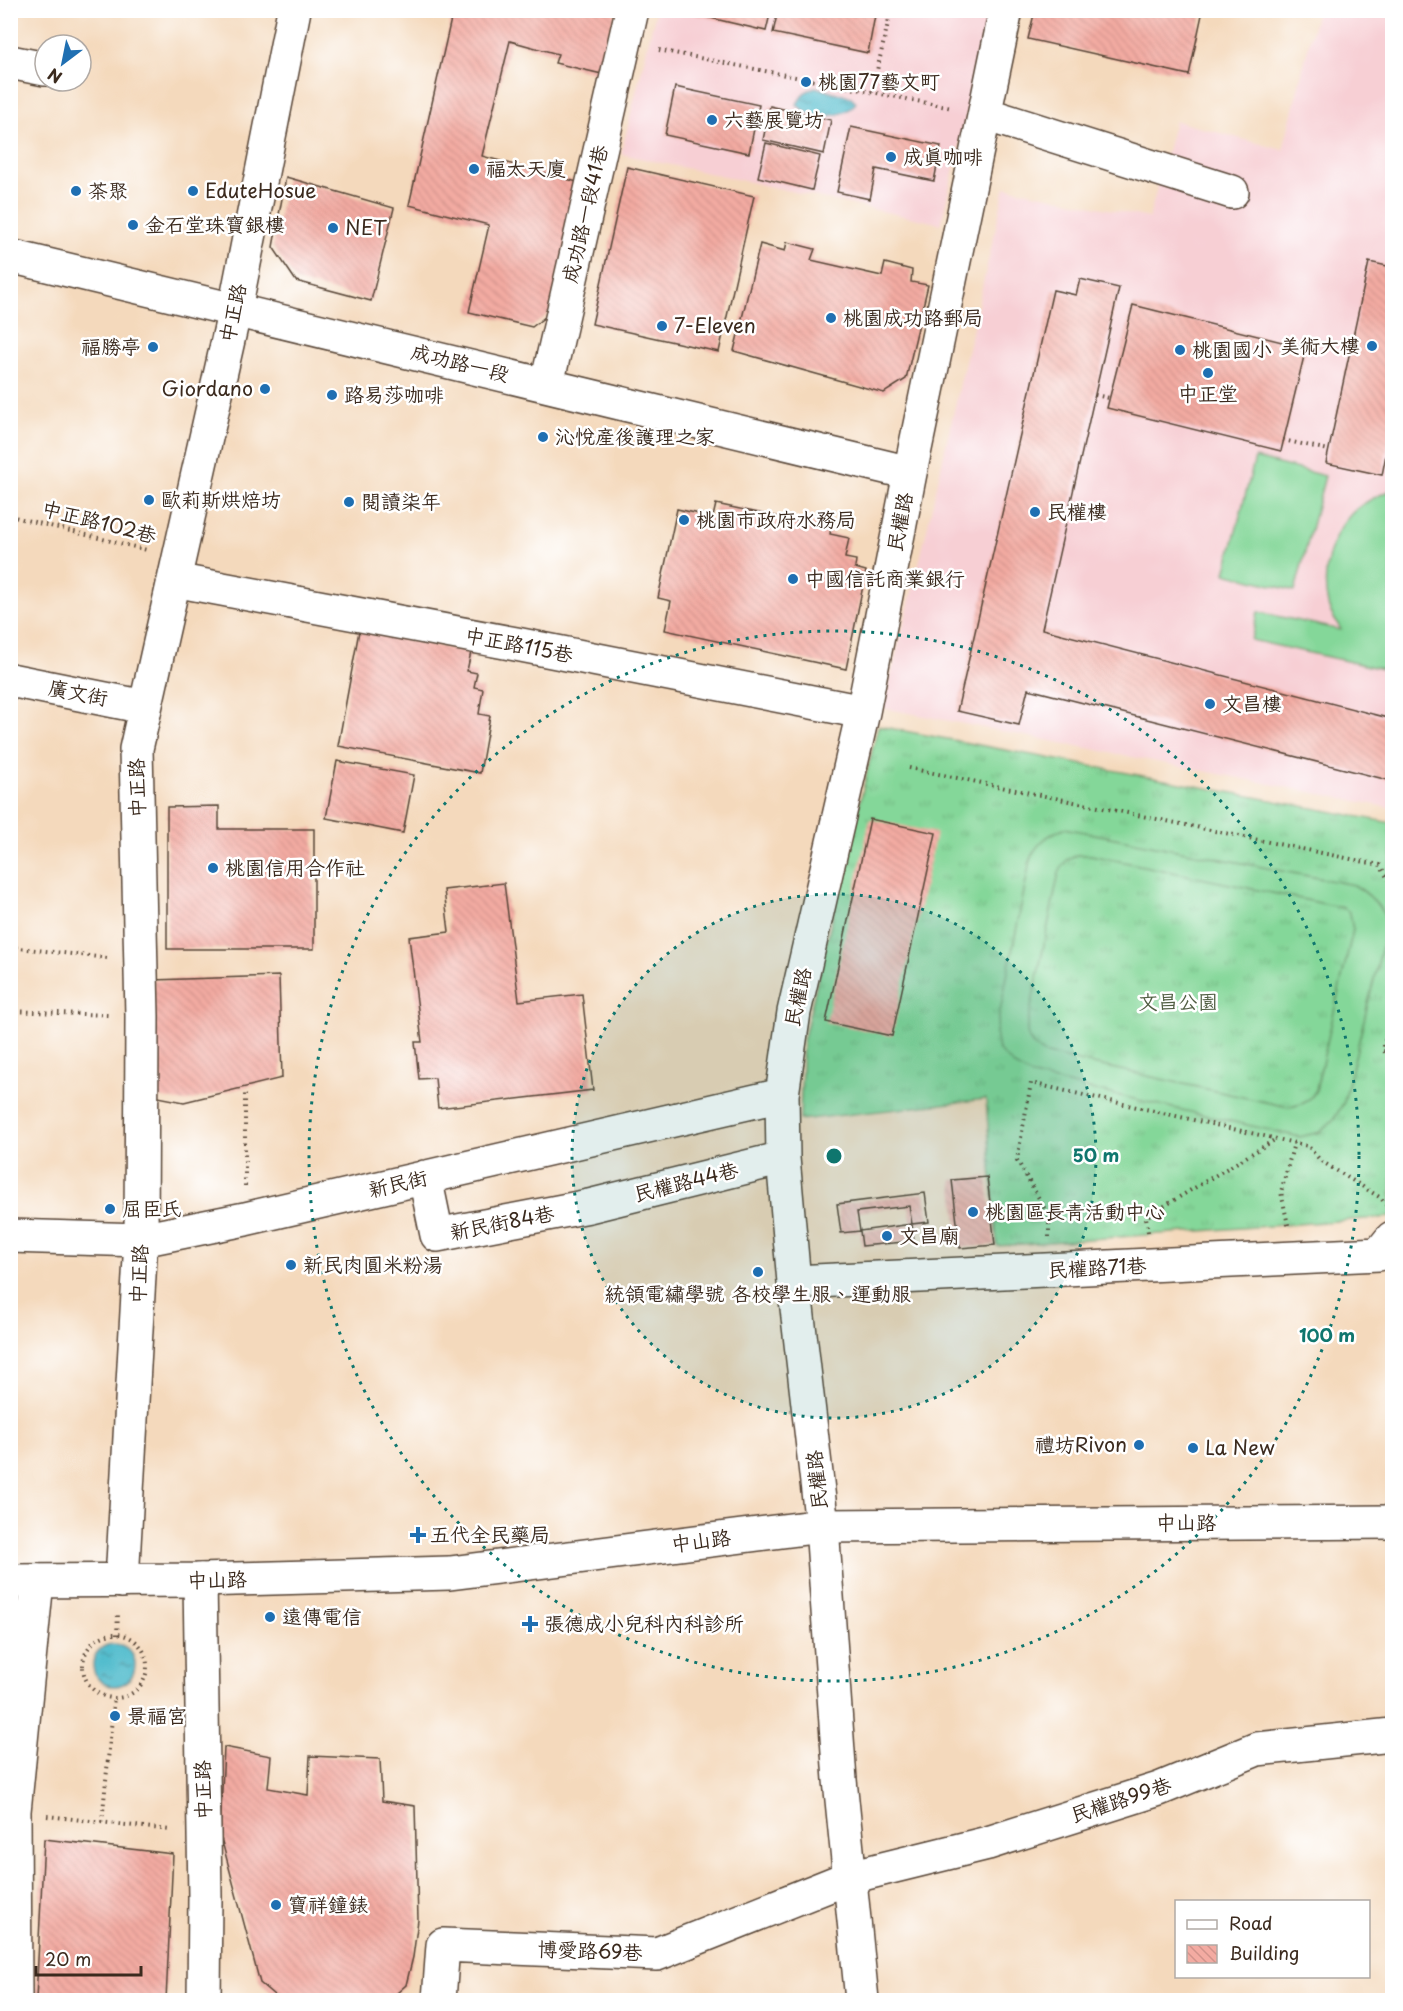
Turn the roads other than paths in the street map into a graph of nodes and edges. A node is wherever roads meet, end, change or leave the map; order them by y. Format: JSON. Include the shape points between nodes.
{"nodes":[{"id":1,"x":294,"y":10,"type":"edge"},
{"id":2,"x":632,"y":10,"type":"edge"},
{"id":3,"x":1006,"y":10,"type":"edge"},
{"id":4,"x":10,"y":62,"type":"edge"},
{"id":5,"x":33,"y":67,"type":"edge"},
{"id":6,"x":985,"y":114,"type":"junction"},
{"id":7,"x":1232,"y":192,"type":"dead end"},
{"id":8,"x":10,"y":256,"type":"edge"},
{"id":9,"x":235,"y":309,"type":"junction"},
{"id":10,"x":547,"y":384,"type":"junction"},
{"id":11,"x":910,"y":473,"type":"junction"},
{"id":12,"x":177,"y":569,"type":"junction"},
{"id":13,"x":10,"y":680,"type":"edge"},
{"id":14,"x":145,"y":707,"type":"junction"},
{"id":15,"x":863,"y":712,"type":"junction"},
{"id":16,"x":782,"y":1095,"type":"junction"},
{"id":17,"x":783,"y":1158,"type":"junction"},
{"id":18,"x":425,"y":1177,"type":"junction"},
{"id":19,"x":589,"y":1206,"type":"joint"},
{"id":20,"x":10,"y":1236,"type":"edge"},
{"id":21,"x":1392,"y":1238,"type":"edge"},
{"id":22,"x":141,"y":1239,"type":"junction"},
{"id":23,"x":794,"y":1282,"type":"junction"},
{"id":24,"x":1392,"y":1522,"type":"edge"},
{"id":25,"x":822,"y":1527,"type":"junction"},
{"id":26,"x":24,"y":1581,"type":"edge"},
{"id":27,"x":122,"y":1581,"type":"junction"},
{"id":28,"x":200,"y":1581,"type":"junction"},
{"id":29,"x":1392,"y":1735,"type":"edge"},
{"id":30,"x":850,"y":1877,"type":"junction"},
{"id":31,"x":15,"y":2001,"type":"edge"},
{"id":32,"x":204,"y":2001,"type":"edge"},
{"id":33,"x":439,"y":2001,"type":"edge"},
{"id":34,"x":862,"y":2001,"type":"edge"}],
"edges":[{"from":1,"to":9,"type":"street","name":"中正路"},
{"from":2,"to":10,"type":"street","name":"成功路一段41巷"},
{"from":3,"to":6,"type":"street","name":"民權路"},
{"from":4,"to":5,"type":"street"},
{"from":6,"to":7,"type":"street"},
{"from":6,"to":11,"type":"street","name":"民權路"},
{"from":8,"to":9,"type":"street","name":"成功路一段"},
{"from":9,"to":10,"type":"street","name":"成功路一段"},
{"from":9,"to":12,"type":"street","name":"中正路"},
{"from":10,"to":11,"type":"street","name":"成功路一段"},
{"from":11,"to":15,"type":"street","name":"民權路"},
{"from":12,"to":14,"type":"street","name":"中正路"},
{"from":12,"to":15,"type":"street","name":"中正路115巷","via":[[516,644]]},
{"from":13,"to":14,"type":"street","name":"廣文街"},
{"from":14,"to":22,"type":"street","name":"中正路","via":[[136,749],[142,1016]]},
{"from":15,"to":16,"type":"street","name":"民權路","via":[[794,1012]]},
{"from":16,"to":17,"type":"street","name":"民權路"},
{"from":16,"to":18,"type":"street","name":"新民街"},
{"from":17,"to":19,"type":"street","name":"民權路44巷"},
{"from":17,"to":23,"type":"street","name":"民權路"},
{"from":18,"to":19,"type":"street","name":"新民街84巷","via":[[437,1235]]},
{"from":18,"to":22,"type":"street","name":"新民街"},
{"from":20,"to":22,"type":"street","name":"新民街"},
{"from":21,"to":23,"type":"street","name":"民權路71巷","via":[[1379,1254]]},
{"from":22,"to":27,"type":"street","name":"中正路"},
{"from":23,"to":25,"type":"street","name":"民權路"},
{"from":24,"to":25,"type":"street","name":"中山路"},
{"from":25,"to":28,"type":"street","name":"中山路","via":[[450,1572]]},
{"from":25,"to":30,"type":"street","name":"民權路"},
{"from":26,"to":27,"type":"street","name":"中山路"},
{"from":26,"to":31,"type":"street","via":[[14,1811]]},
{"from":27,"to":28,"type":"street","name":"中山路"},
{"from":28,"to":32,"type":"street","name":"中正路"},
{"from":29,"to":30,"type":"street","name":"民權路99巷","via":[[1257,1749],[1160,1789],[988,1844]]},
{"from":30,"to":33,"type":"street","name":"博愛路69巷","via":[[657,1954],[443,1946]]},
{"from":30,"to":34,"type":"street","name":"民權路"}]}
